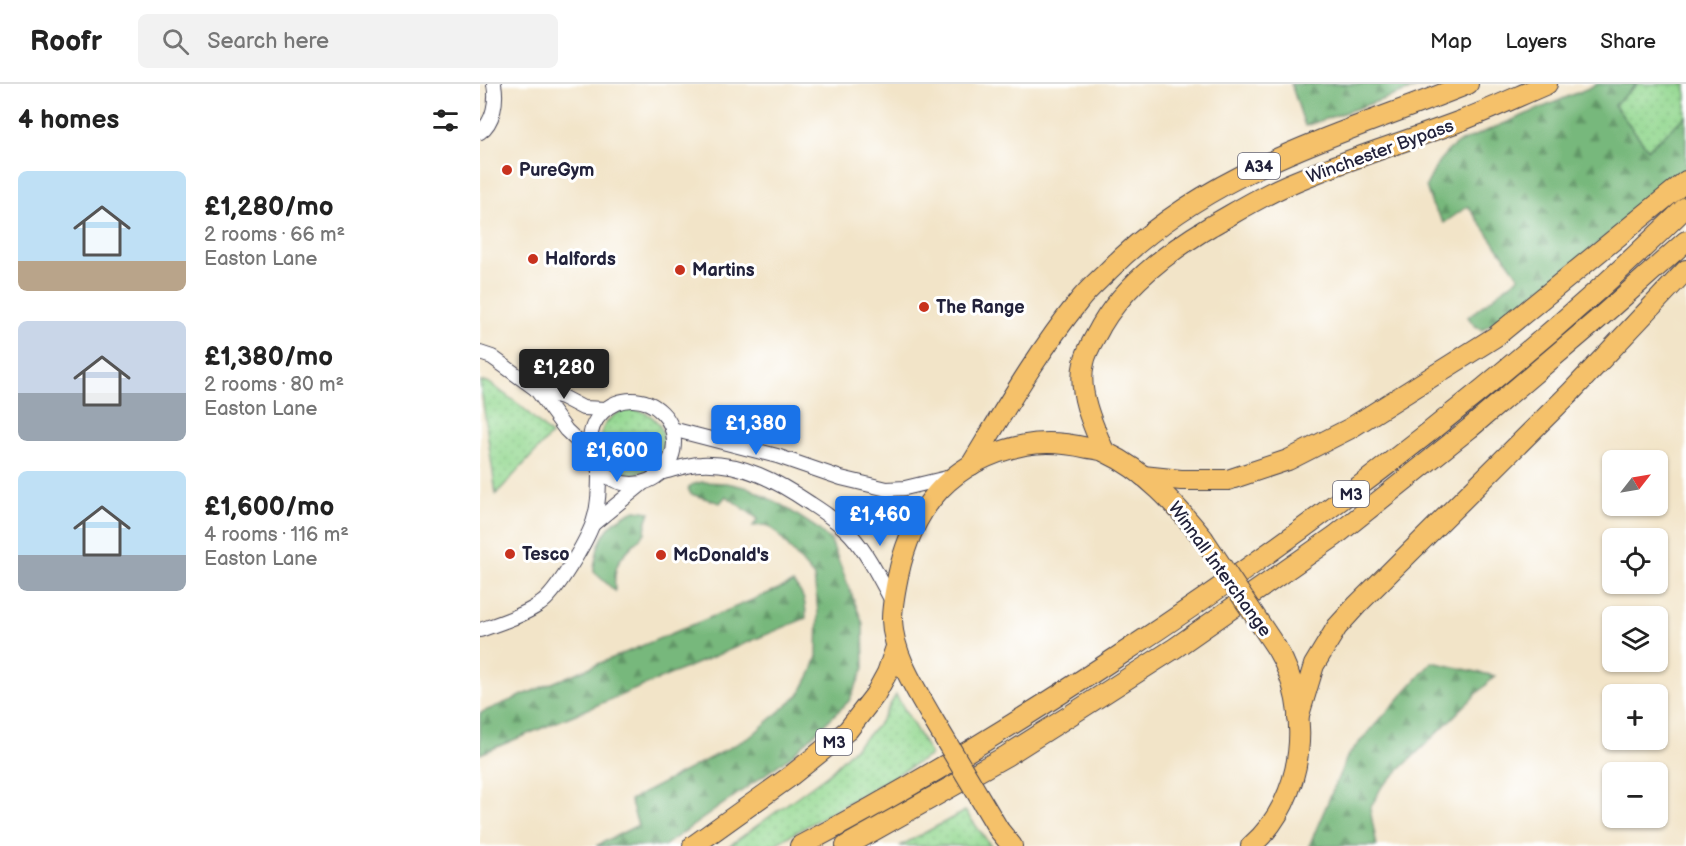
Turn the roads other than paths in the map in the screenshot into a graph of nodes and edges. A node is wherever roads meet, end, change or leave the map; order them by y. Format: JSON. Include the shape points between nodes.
{"nodes":[{"id":1,"x":494,"y":84,"type":"edge"},
{"id":2,"x":1468,"y":84,"type":"edge"},
{"id":3,"x":1546,"y":84,"type":"edge"},
{"id":4,"x":480,"y":132,"type":"edge"},
{"id":5,"x":1686,"y":181,"type":"edge"},
{"id":6,"x":1686,"y":207,"type":"edge"},
{"id":7,"x":1686,"y":241,"type":"edge"},
{"id":8,"x":1686,"y":270,"type":"edge"},
{"id":9,"x":480,"y":352,"type":"edge"},
{"id":10,"x":536,"y":388,"type":"junction"},
{"id":11,"x":606,"y":409,"type":"junction"},
{"id":12,"x":672,"y":429,"type":"junction"},
{"id":13,"x":1104,"y":451,"type":"junction"},
{"id":14,"x":592,"y":454,"type":"junction"},
{"id":15,"x":971,"y":465,"type":"junction"},
{"id":16,"x":599,"y":468,"type":"junction"},
{"id":17,"x":660,"y":473,"type":"junction"},
{"id":18,"x":1143,"y":476,"type":"junction"},
{"id":19,"x":952,"y":477,"type":"junction"},
{"id":20,"x":643,"y":483,"type":"junction"},
{"id":21,"x":593,"y":524,"type":"junction"},
{"id":22,"x":892,"y":601,"type":"junction"},
{"id":23,"x":480,"y":630,"type":"edge"},
{"id":24,"x":896,"y":647,"type":"junction"},
{"id":25,"x":1298,"y":718,"type":"junction"},
{"id":26,"x":1275,"y":822,"type":"junction"},
{"id":27,"x":693,"y":846,"type":"edge"},
{"id":28,"x":800,"y":846,"type":"edge"},
{"id":29,"x":846,"y":846,"type":"edge"},
{"id":30,"x":1012,"y":846,"type":"edge"},
{"id":31,"x":1251,"y":846,"type":"edge"},
{"id":32,"x":1263,"y":846,"type":"edge"}],
"edges":[{"from":1,"to":4,"type":"street","via":[[492,113]]},
{"from":2,"to":15,"type":"highway","name":"Winchester Bypass","number":"A34","via":[[1276,157],[1190,203],[1150,232],[1080,300],[1028,373]]},
{"from":3,"to":13,"type":"highway","name":"Winchester Bypass","number":"A34","via":[[1465,120],[1286,186],[1248,204],[1161,260],[1108,314],[1083,364],[1087,407]]},
{"from":5,"to":18,"type":"highway","via":[[1495,337],[1349,429],[1288,460],[1228,480]]},
{"from":6,"to":28,"type":"highway","number":"M3","via":[[1599,289],[1476,395],[1269,554],[1005,730]]},
{"from":7,"to":29,"type":"highway","number":"M3","via":[[1470,428],[1335,536],[1175,648],[1066,718]]},
{"from":8,"to":25,"type":"highway","via":[[1337,627],[1314,665]]},
{"from":9,"to":10,"type":"street"},
{"from":10,"to":11,"type":"street","via":[[583,408]]},
{"from":10,"to":14,"type":"street","via":[[566,430]]},
{"from":11,"to":12,"type":"street","via":[[624,401],[652,405]]},
{"from":11,"to":14,"type":"street","via":[[592,430]]},
{"from":12,"to":17,"type":"street","via":[[673,453]]},
{"from":12,"to":19,"type":"street","via":[[887,489]]},
{"from":13,"to":15,"type":"highway","name":"Winnall Interchange","via":[[1041,442],[1008,449]]},
{"from":13,"to":18,"type":"highway","name":"Winnall Interchange"},
{"from":14,"to":16,"type":"street"},
{"from":15,"to":19,"type":"highway","name":"Winnall Interchange"},
{"from":16,"to":20,"type":"street","via":[[624,483]]},
{"from":16,"to":21,"type":"street"},
{"from":17,"to":20,"type":"street"},
{"from":17,"to":22,"type":"street","via":[[698,464],[725,464],[755,472],[793,491],[850,534]]},
{"from":18,"to":25,"type":"highway","name":"Winnall Interchange","bridge":true,"via":[[1173,501],[1203,538],[1277,648],[1287,665]]},
{"from":19,"to":22,"type":"highway","name":"Winnall Interchange","via":[[917,520],[904,549]]},
{"from":20,"to":21,"type":"street"},
{"from":21,"to":23,"type":"street","via":[[559,584],[542,604]]},
{"from":22,"to":24,"type":"highway","name":"Winnall Interchange"},
{"from":24,"to":27,"type":"highway","number":"M3","via":[[875,694],[848,729]]},
{"from":24,"to":30,"type":"highway","name":"Winnall Interchange","bridge":true,"via":[[931,716]]},
{"from":25,"to":26,"type":"highway","name":"Winnall Interchange","via":[[1298,762]]},
{"from":26,"to":31,"type":"highway","name":"Winnall Interchange"},
{"from":26,"to":32,"type":"highway"}]}
